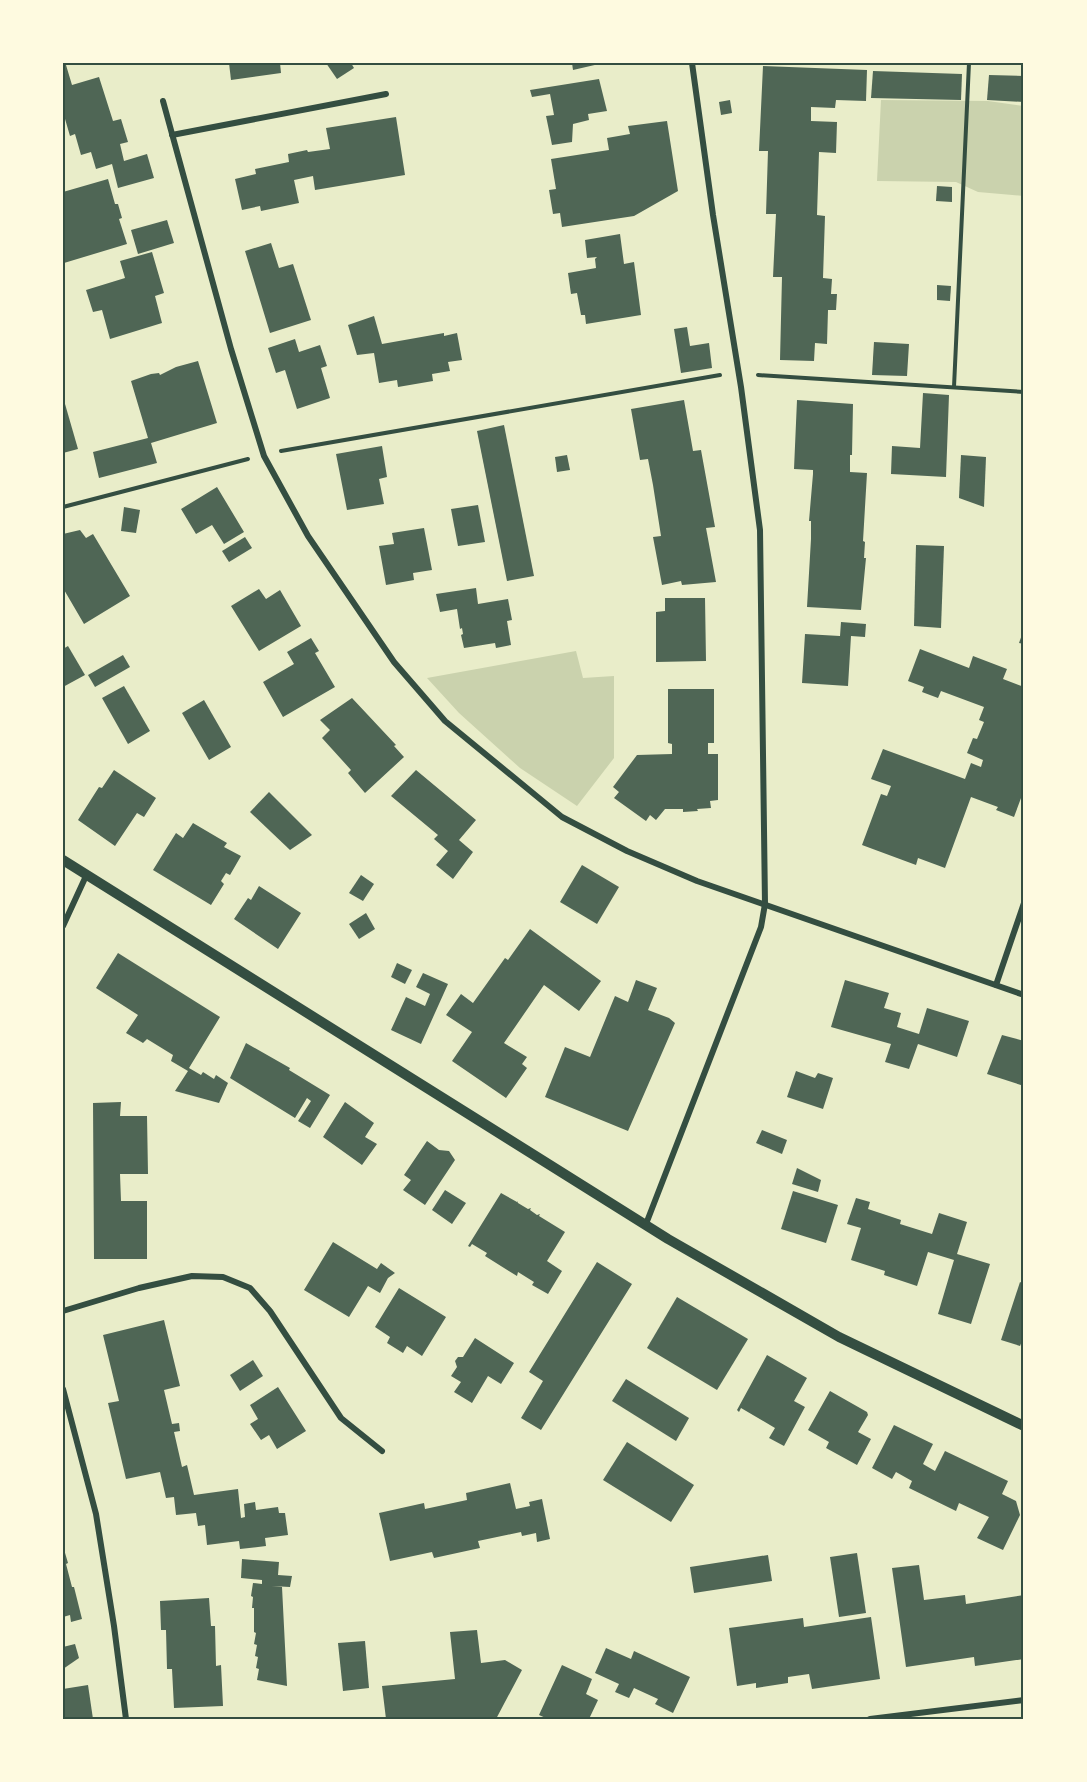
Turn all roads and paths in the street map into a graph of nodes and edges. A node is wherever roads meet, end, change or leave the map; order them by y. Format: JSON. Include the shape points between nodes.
{"nodes":[{"id":1,"x":692,"y":63,"type":"edge"},
{"id":2,"x":969,"y":63,"type":"edge"},
{"id":3,"x":386,"y":94,"type":"dead end"},
{"id":4,"x":163,"y":101,"type":"dead end"},
{"id":5,"x":172,"y":135,"type":"junction"},
{"id":6,"x":739,"y":374,"type":"junction"},
{"id":7,"x":954,"y":387,"type":"junction"},
{"id":8,"x":1024,"y":392,"type":"edge"},
{"id":9,"x":264,"y":456,"type":"junction"},
{"id":10,"x":63,"y":507,"type":"edge"},
{"id":11,"x":63,"y":860,"type":"edge"},
{"id":12,"x":86,"y":876,"type":"junction"},
{"id":13,"x":1024,"y":903,"type":"edge"},
{"id":14,"x":765,"y":904,"type":"junction"},
{"id":15,"x":63,"y":926,"type":"edge"},
{"id":16,"x":996,"y":985,"type":"junction"},
{"id":17,"x":1024,"y":995,"type":"edge"},
{"id":18,"x":646,"y":1224,"type":"junction"},
{"id":19,"x":63,"y":1311,"type":"edge"},
{"id":20,"x":63,"y":1389,"type":"edge"},
{"id":21,"x":1024,"y":1426,"type":"edge"},
{"id":22,"x":382,"y":1451,"type":"dead end"},
{"id":23,"x":1024,"y":1700,"type":"edge"},
{"id":24,"x":126,"y":1719,"type":"edge"},
{"id":25,"x":870,"y":1719,"type":"edge"}],
"edges":[{"from":1,"to":6,"type":"street"},
{"from":2,"to":7,"type":"path"},
{"from":3,"to":5,"type":"street"},
{"from":4,"to":5,"type":"street"},
{"from":5,"to":9,"type":"street"},
{"from":6,"to":7,"type":"path"},
{"from":6,"to":9,"type":"path","via":[[591,396]]},
{"from":6,"to":14,"type":"street","via":[[760,530]]},
{"from":7,"to":8,"type":"path"},
{"from":9,"to":10,"type":"path"},
{"from":9,"to":14,"type":"street","via":[[309,536],[388,652],[446,721],[562,817],[627,851]]},
{"from":11,"to":12,"type":"street"},
{"from":12,"to":15,"type":"street"},
{"from":12,"to":18,"type":"street"},
{"from":13,"to":16,"type":"street"},
{"from":14,"to":16,"type":"street"},
{"from":14,"to":18,"type":"street","via":[[761,927]]},
{"from":16,"to":17,"type":"street"},
{"from":18,"to":21,"type":"street","via":[[839,1336]]},
{"from":19,"to":22,"type":"street","via":[[192,1276],[223,1277],[250,1288],[270,1311],[341,1418]]},
{"from":20,"to":24,"type":"street","via":[[96,1514]]},
{"from":23,"to":25,"type":"street"}]}
